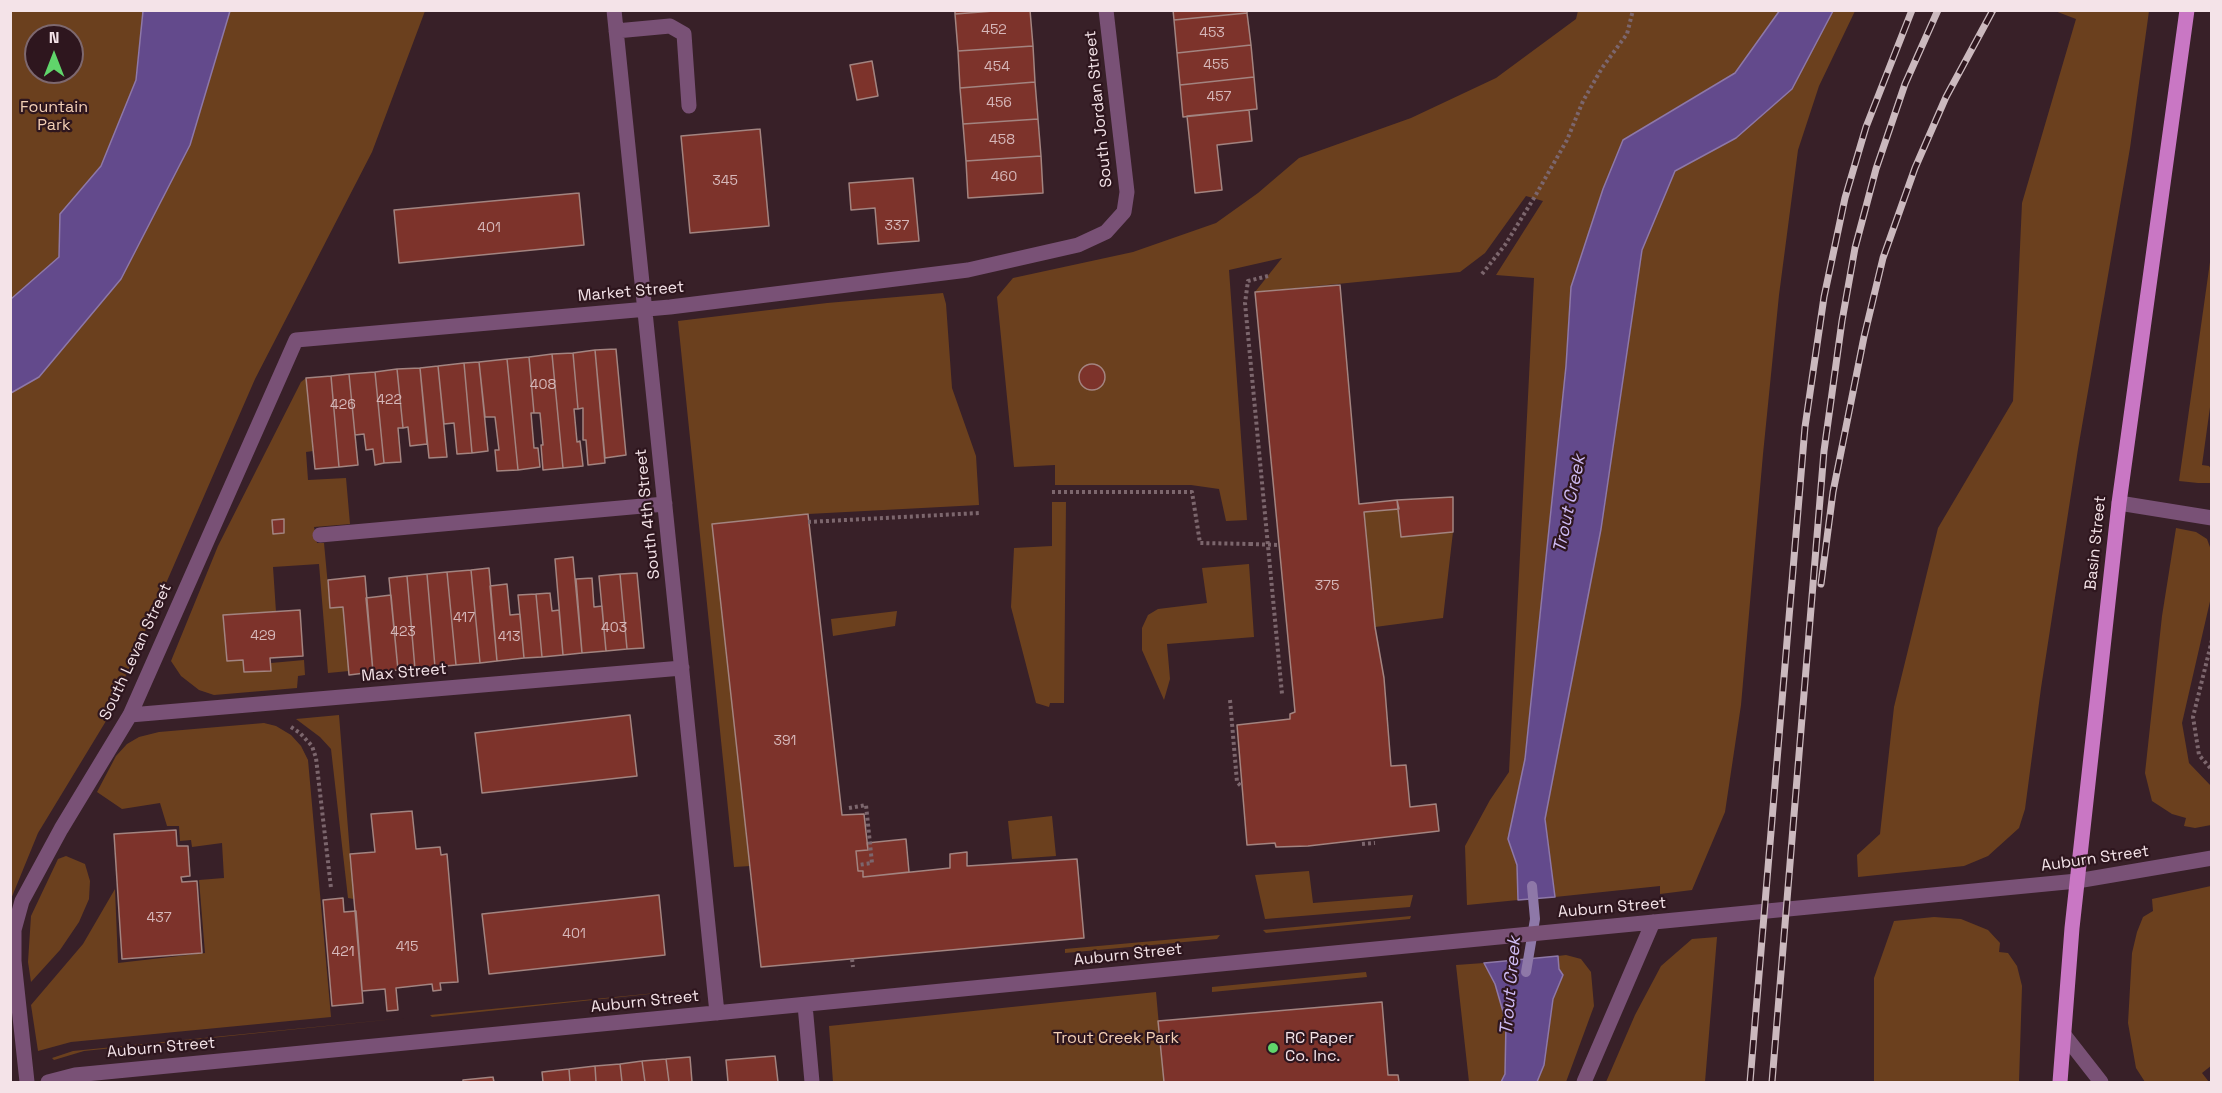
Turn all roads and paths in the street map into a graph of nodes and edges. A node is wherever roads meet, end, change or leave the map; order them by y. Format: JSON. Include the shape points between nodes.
{"nodes":[{"id":1,"x":614,"y":10,"type":"edge"},
{"id":2,"x":1106,"y":10,"type":"edge"},
{"id":3,"x":1633,"y":10,"type":"edge"},
{"id":4,"x":2187,"y":10,"type":"edge"},
{"id":5,"x":616,"y":31,"type":"junction"},
{"id":6,"x":689,"y":106,"type":"dead end"},
{"id":7,"x":968,"y":270,"type":"joint"},
{"id":8,"x":1482,"y":274,"type":"dead end"},
{"id":9,"x":1268,"y":276,"type":"dead end"},
{"id":10,"x":645,"y":310,"type":"junction"},
{"id":11,"x":296,"y":340,"type":"joint"},
{"id":12,"x":1052,"y":492,"type":"dead end"},
{"id":13,"x":2119,"y":503,"type":"junction"},
{"id":14,"x":665,"y":504,"type":"junction"},
{"id":15,"x":979,"y":513,"type":"dead end"},
{"id":16,"x":2211,"y":518,"type":"edge"},
{"id":17,"x":808,"y":522,"type":"dead end"},
{"id":18,"x":320,"y":535,"type":"dead end"},
{"id":19,"x":1280,"y":545,"type":"dead end"},
{"id":20,"x":2211,"y":640,"type":"edge"},
{"id":21,"x":682,"y":668,"type":"junction"},
{"id":22,"x":1282,"y":693,"type":"dead end"},
{"id":23,"x":1230,"y":700,"type":"dead end"},
{"id":24,"x":130,"y":715,"type":"junction"},
{"id":25,"x":286,"y":724,"type":"dead end"},
{"id":26,"x":2211,"y":770,"type":"edge"},
{"id":27,"x":1242,"y":787,"type":"dead end"},
{"id":28,"x":849,"y":808,"type":"dead end"},
{"id":29,"x":1375,"y":843,"type":"dead end"},
{"id":30,"x":1362,"y":844,"type":"dead end"},
{"id":31,"x":2211,"y":858,"type":"edge"},
{"id":32,"x":858,"y":864,"type":"dead end"},
{"id":33,"x":2077,"y":881,"type":"junction"},
{"id":34,"x":331,"y":888,"type":"dead end"},
{"id":35,"x":1653,"y":922,"type":"junction"},
{"id":36,"x":852,"y":959,"type":"dead end"},
{"id":37,"x":853,"y":967,"type":"dead end"},
{"id":38,"x":805,"y":1005,"type":"junction"},
{"id":39,"x":717,"y":1013,"type":"junction"},
{"id":40,"x":2065,"y":1036,"type":"junction"},
{"id":41,"x":27,"y":1083,"type":"edge"},
{"id":42,"x":48,"y":1083,"type":"edge"},
{"id":43,"x":812,"y":1083,"type":"edge"},
{"id":44,"x":1584,"y":1083,"type":"edge"},
{"id":45,"x":2060,"y":1083,"type":"edge"},
{"id":46,"x":2101,"y":1083,"type":"edge"}],
"edges":[{"from":1,"to":5,"type":"street","name":"South 4th Street"},
{"from":2,"to":7,"type":"street","name":"South Jordan Street","via":[[1127,192],[1124,212],[1106,232],[1078,245]]},
{"from":3,"to":8,"type":"path","via":[[1627,34],[1582,101],[1567,140],[1534,198]]},
{"from":4,"to":13,"type":"main road","name":"Basin Street"},
{"from":5,"to":6,"type":"street","via":[[670,26],[684,34]]},
{"from":5,"to":10,"type":"street","name":"South 4th Street"},
{"from":7,"to":10,"type":"street","name":"Market Street"},
{"from":9,"to":22,"type":"path","via":[[1248,281],[1245,303]]},
{"from":10,"to":11,"type":"street","name":"Market Street"},
{"from":10,"to":14,"type":"street","name":"South 4th Street"},
{"from":11,"to":24,"type":"street","name":"South Levan Street"},
{"from":12,"to":19,"type":"path","bridge":true,"via":[[1192,492],[1200,543]]},
{"from":13,"to":16,"type":"street"},
{"from":13,"to":33,"type":"main road","name":"Basin Street"},
{"from":14,"to":18,"type":"street"},
{"from":14,"to":21,"type":"street","name":"South 4th Street"},
{"from":15,"to":17,"type":"path"},
{"from":20,"to":26,"type":"path","via":[[2193,717],[2199,755]]},
{"from":21,"to":24,"type":"street","name":"Max Street"},
{"from":21,"to":39,"type":"street","name":"South 4th Street"},
{"from":23,"to":27,"type":"path","via":[[1237,782]]},
{"from":24,"to":41,"type":"street","name":"South Levan Street","via":[[22,901],[14,930],[14,961]]},
{"from":25,"to":34,"type":"path","via":[[300,732],[316,758]]},
{"from":28,"to":32,"type":"path","via":[[866,805],[872,863]]},
{"from":29,"to":30,"type":"path"},
{"from":31,"to":33,"type":"street","name":"Auburn Street"},
{"from":33,"to":35,"type":"street","name":"Auburn Street"},
{"from":33,"to":40,"type":"main road","name":"Basin Street"},
{"from":35,"to":38,"type":"street","name":"Auburn Street"},
{"from":35,"to":44,"type":"street"},
{"from":36,"to":37,"type":"path"},
{"from":38,"to":39,"type":"street","name":"Auburn Street"},
{"from":38,"to":43,"type":"street"},
{"from":39,"to":42,"type":"street","name":"Auburn Street","via":[[75,1075]]},
{"from":40,"to":45,"type":"main road","name":"Basin Street"},
{"from":40,"to":46,"type":"street"}]}
